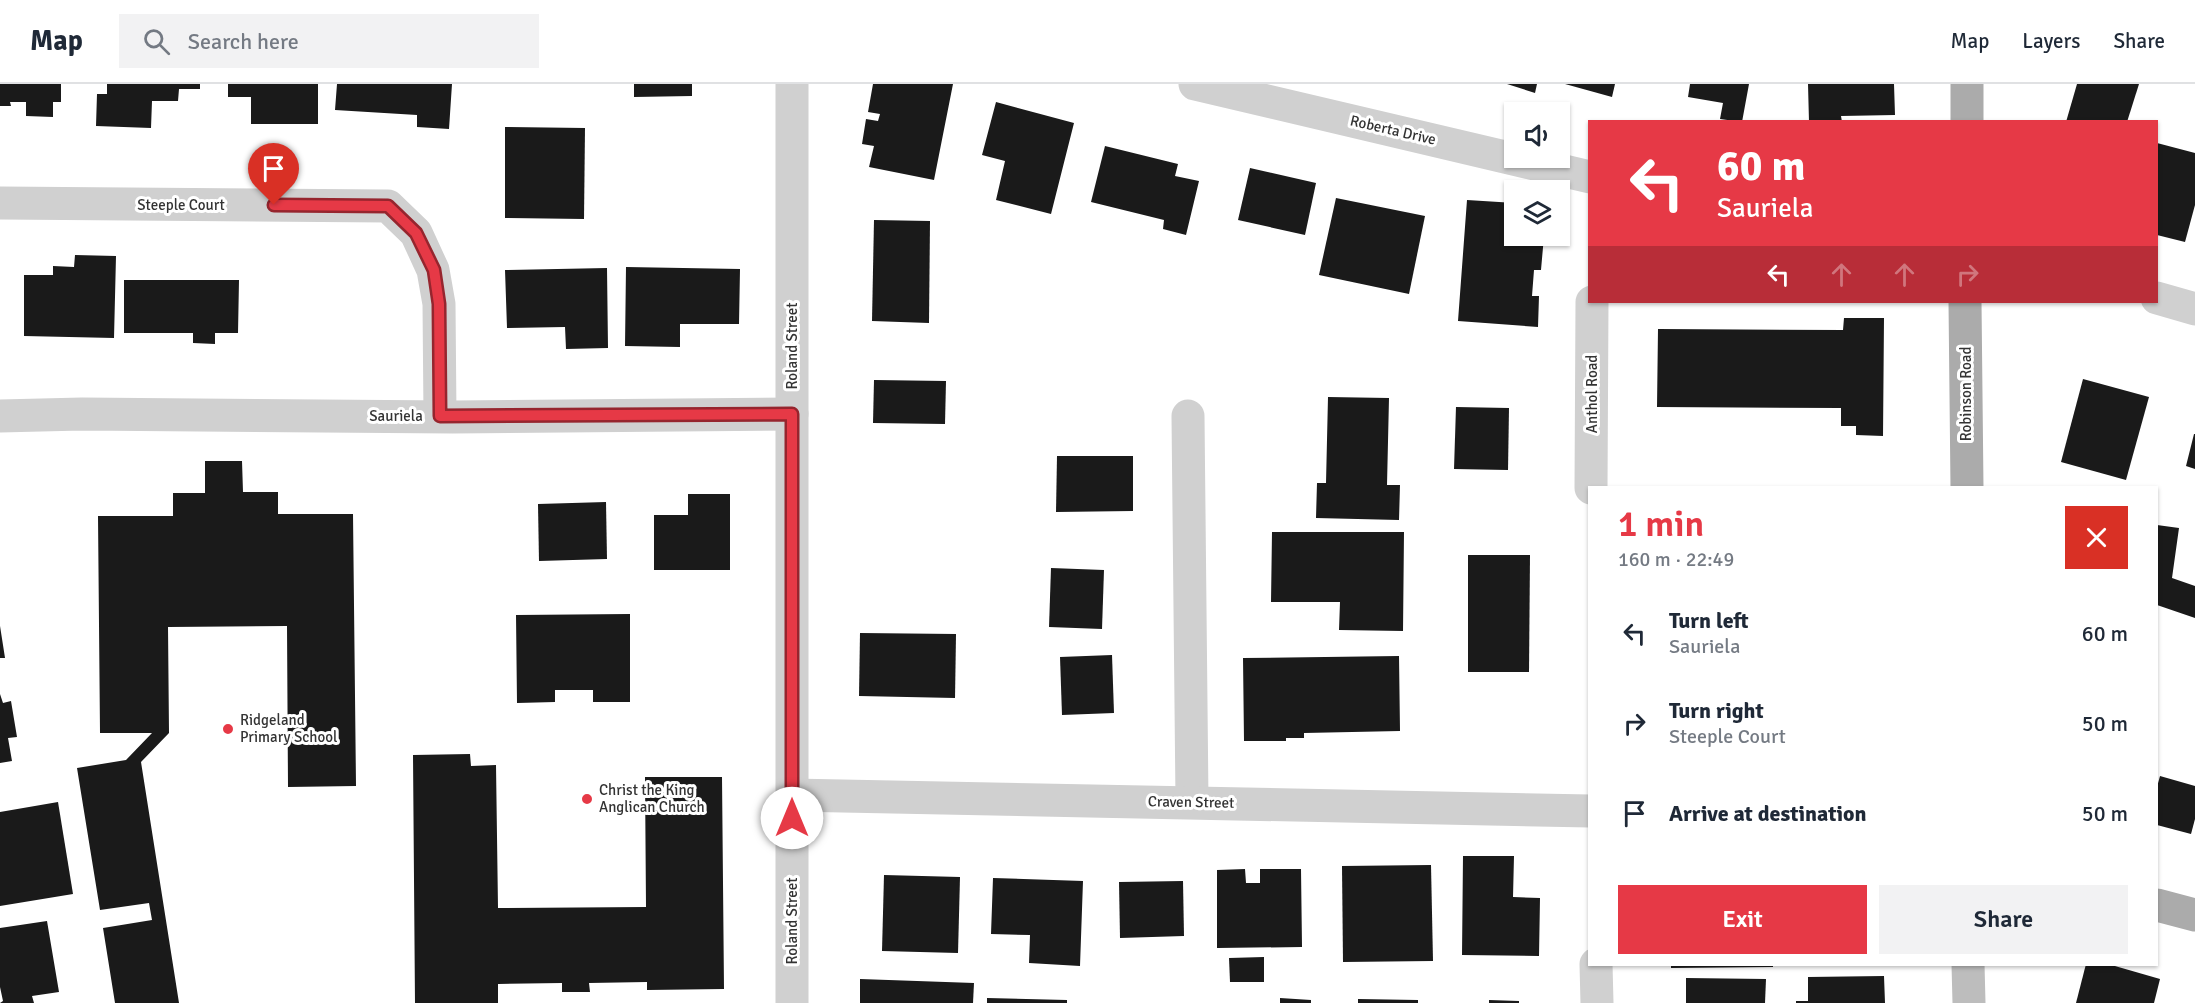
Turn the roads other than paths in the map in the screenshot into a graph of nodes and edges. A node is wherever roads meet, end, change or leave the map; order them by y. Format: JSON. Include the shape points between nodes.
{"nodes":[{"id":1,"x":792,"y":84,"type":"edge"},
{"id":2,"x":1195,"y":84,"type":"edge"},
{"id":3,"x":1967,"y":84,"type":"edge"},
{"id":4,"x":1967,"y":120,"type":"edge"},
{"id":5,"x":1588,"y":177,"type":"edge"},
{"id":6,"x":0,"y":203,"type":"edge"},
{"id":7,"x":2158,"y":298,"type":"edge"},
{"id":8,"x":1592,"y":303,"type":"edge"},
{"id":9,"x":1965,"y":303,"type":"edge"},
{"id":10,"x":2195,"y":309,"type":"edge"},
{"id":11,"x":792,"y":414,"type":"junction"},
{"id":12,"x":0,"y":416,"type":"edge"},
{"id":13,"x":440,"y":416,"type":"junction"},
{"id":14,"x":1188,"y":416,"type":"dead end"},
{"id":15,"x":1592,"y":486,"type":"edge"},
{"id":16,"x":1967,"y":486,"type":"edge"},
{"id":17,"x":792,"y":795,"type":"junction"},
{"id":18,"x":1192,"y":801,"type":"junction"},
{"id":19,"x":1588,"y":811,"type":"edge"},
{"id":20,"x":2158,"y":905,"type":"edge"},
{"id":21,"x":2195,"y":915,"type":"edge"},
{"id":22,"x":1596,"y":966,"type":"edge"},
{"id":23,"x":1968,"y":966,"type":"edge"},
{"id":24,"x":792,"y":1003,"type":"edge"},
{"id":25,"x":1597,"y":1003,"type":"edge"},
{"id":26,"x":1969,"y":1003,"type":"edge"}],
"edges":[{"from":1,"to":11,"type":"street","name":"Roland Street"},
{"from":2,"to":5,"type":"street","name":"Roberta Drive"},
{"from":3,"to":4,"type":"main road"},
{"from":6,"to":13,"type":"street","name":"Steeple Court","via":[[388,206],[416,233],[434,270],[439,304]]},
{"from":7,"to":10,"type":"street"},
{"from":8,"to":15,"type":"street","name":"Anthol Road"},
{"from":9,"to":16,"type":"main road","name":"Robinson Road"},
{"from":11,"to":13,"type":"street","name":"Sauriela"},
{"from":11,"to":17,"type":"street","name":"Roland Street"},
{"from":12,"to":13,"type":"street","name":"Sauriela"},
{"from":14,"to":18,"type":"street"},
{"from":17,"to":18,"type":"street","name":"Craven Street"},
{"from":17,"to":24,"type":"street","name":"Roland Street"},
{"from":18,"to":19,"type":"street","name":"Craven Street"},
{"from":20,"to":21,"type":"main road"},
{"from":22,"to":25,"type":"street"},
{"from":23,"to":26,"type":"main road"}]}
